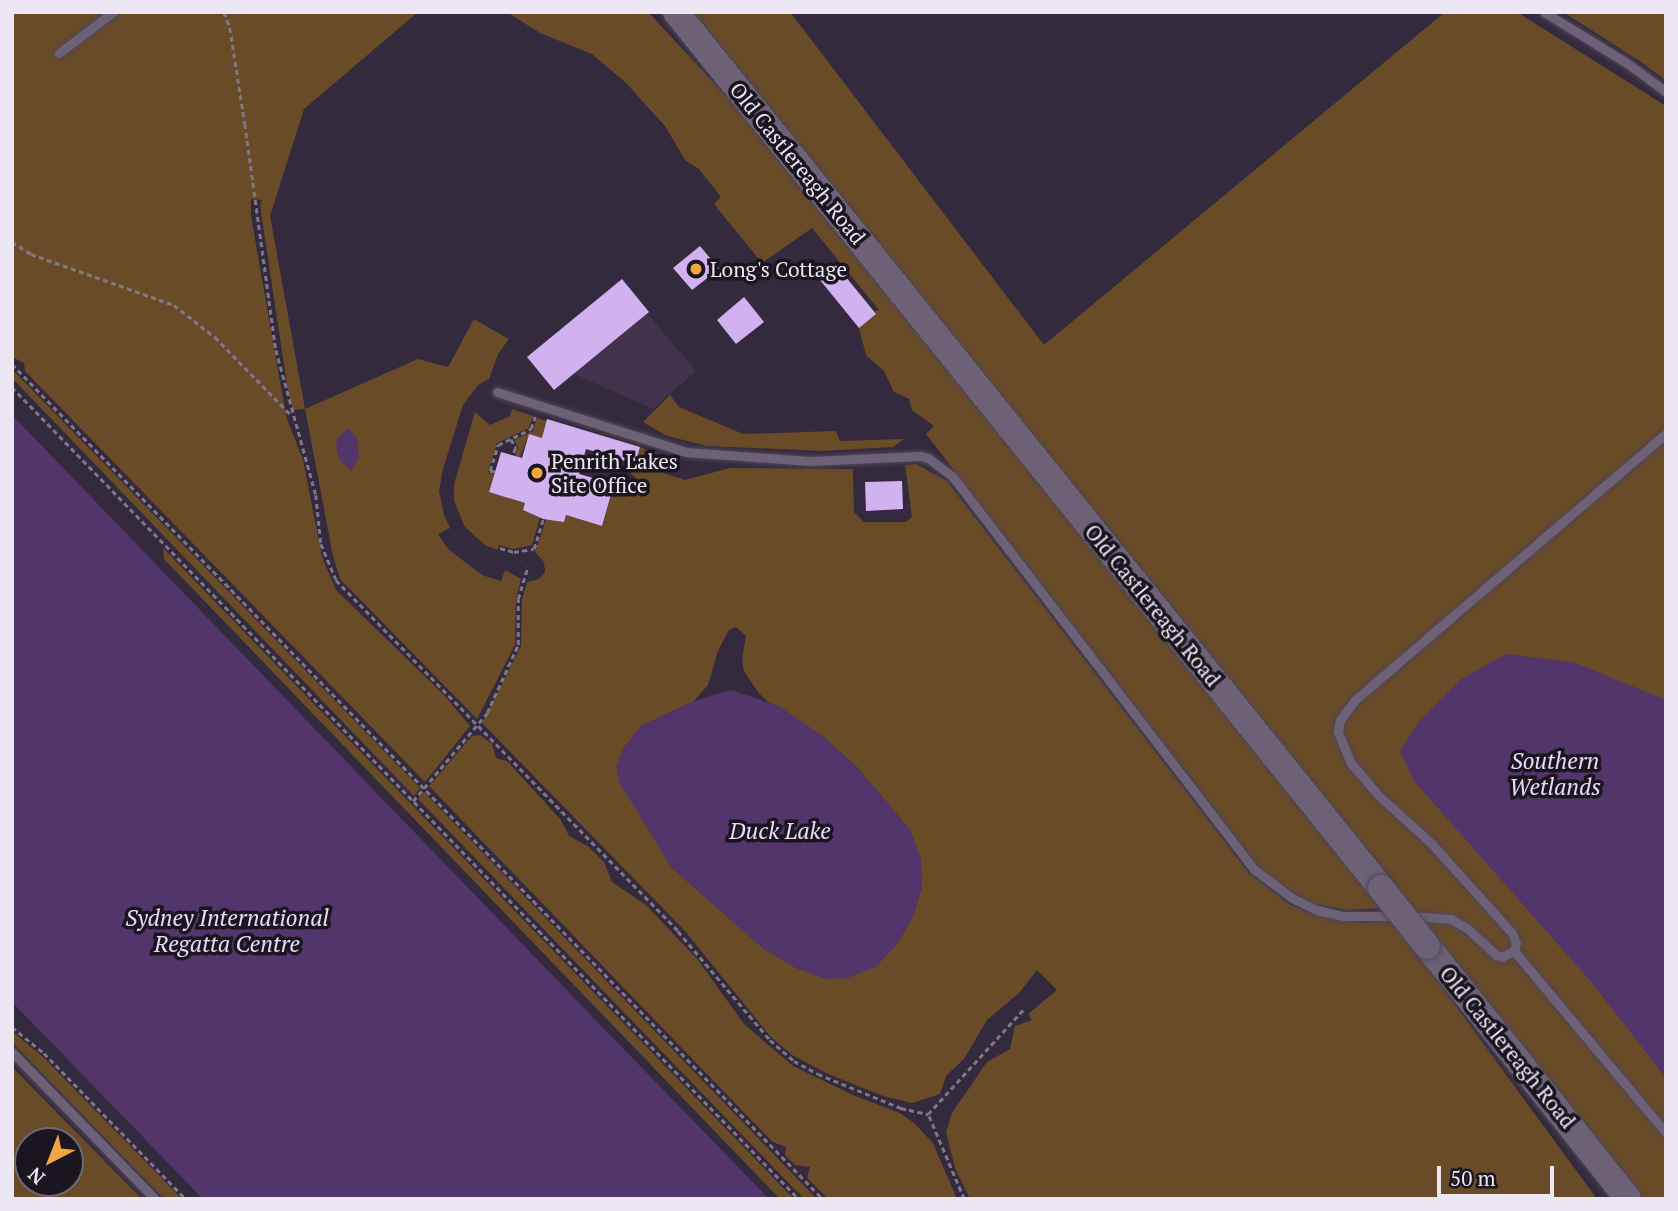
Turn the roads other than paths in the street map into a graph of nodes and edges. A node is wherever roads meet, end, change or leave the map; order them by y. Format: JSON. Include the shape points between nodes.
{"nodes":[{"id":1,"x":113,"y":12,"type":"edge"},
{"id":2,"x":676,"y":12,"type":"edge"},
{"id":3,"x":1544,"y":12,"type":"edge"},
{"id":4,"x":59,"y":53,"type":"dead end"},
{"id":5,"x":1666,"y":92,"type":"edge"},
{"id":6,"x":497,"y":392,"type":"dead end"},
{"id":7,"x":1666,"y":433,"type":"edge"},
{"id":8,"x":1514,"y":951,"type":"junction"},
{"id":9,"x":12,"y":1052,"type":"edge"},
{"id":10,"x":1666,"y":1133,"type":"edge"},
{"id":11,"x":155,"y":1199,"type":"edge"},
{"id":12,"x":1628,"y":1199,"type":"edge"}],
"edges":[{"from":1,"to":4,"type":"lane"},
{"from":2,"to":12,"type":"street","name":"Old Castlereagh Road","bridge":true},
{"from":3,"to":5,"type":"lane"},
{"from":6,"to":8,"type":"lane","via":[[686,452],[810,461],[928,458],[953,477],[1255,870],[1317,911],[1451,919],[1496,955]]},
{"from":7,"to":8,"type":"lane","via":[[1355,700],[1340,720],[1338,732],[1351,763],[1512,933],[1517,943]]},
{"from":8,"to":10,"type":"lane"},
{"from":9,"to":11,"type":"lane"}]}
